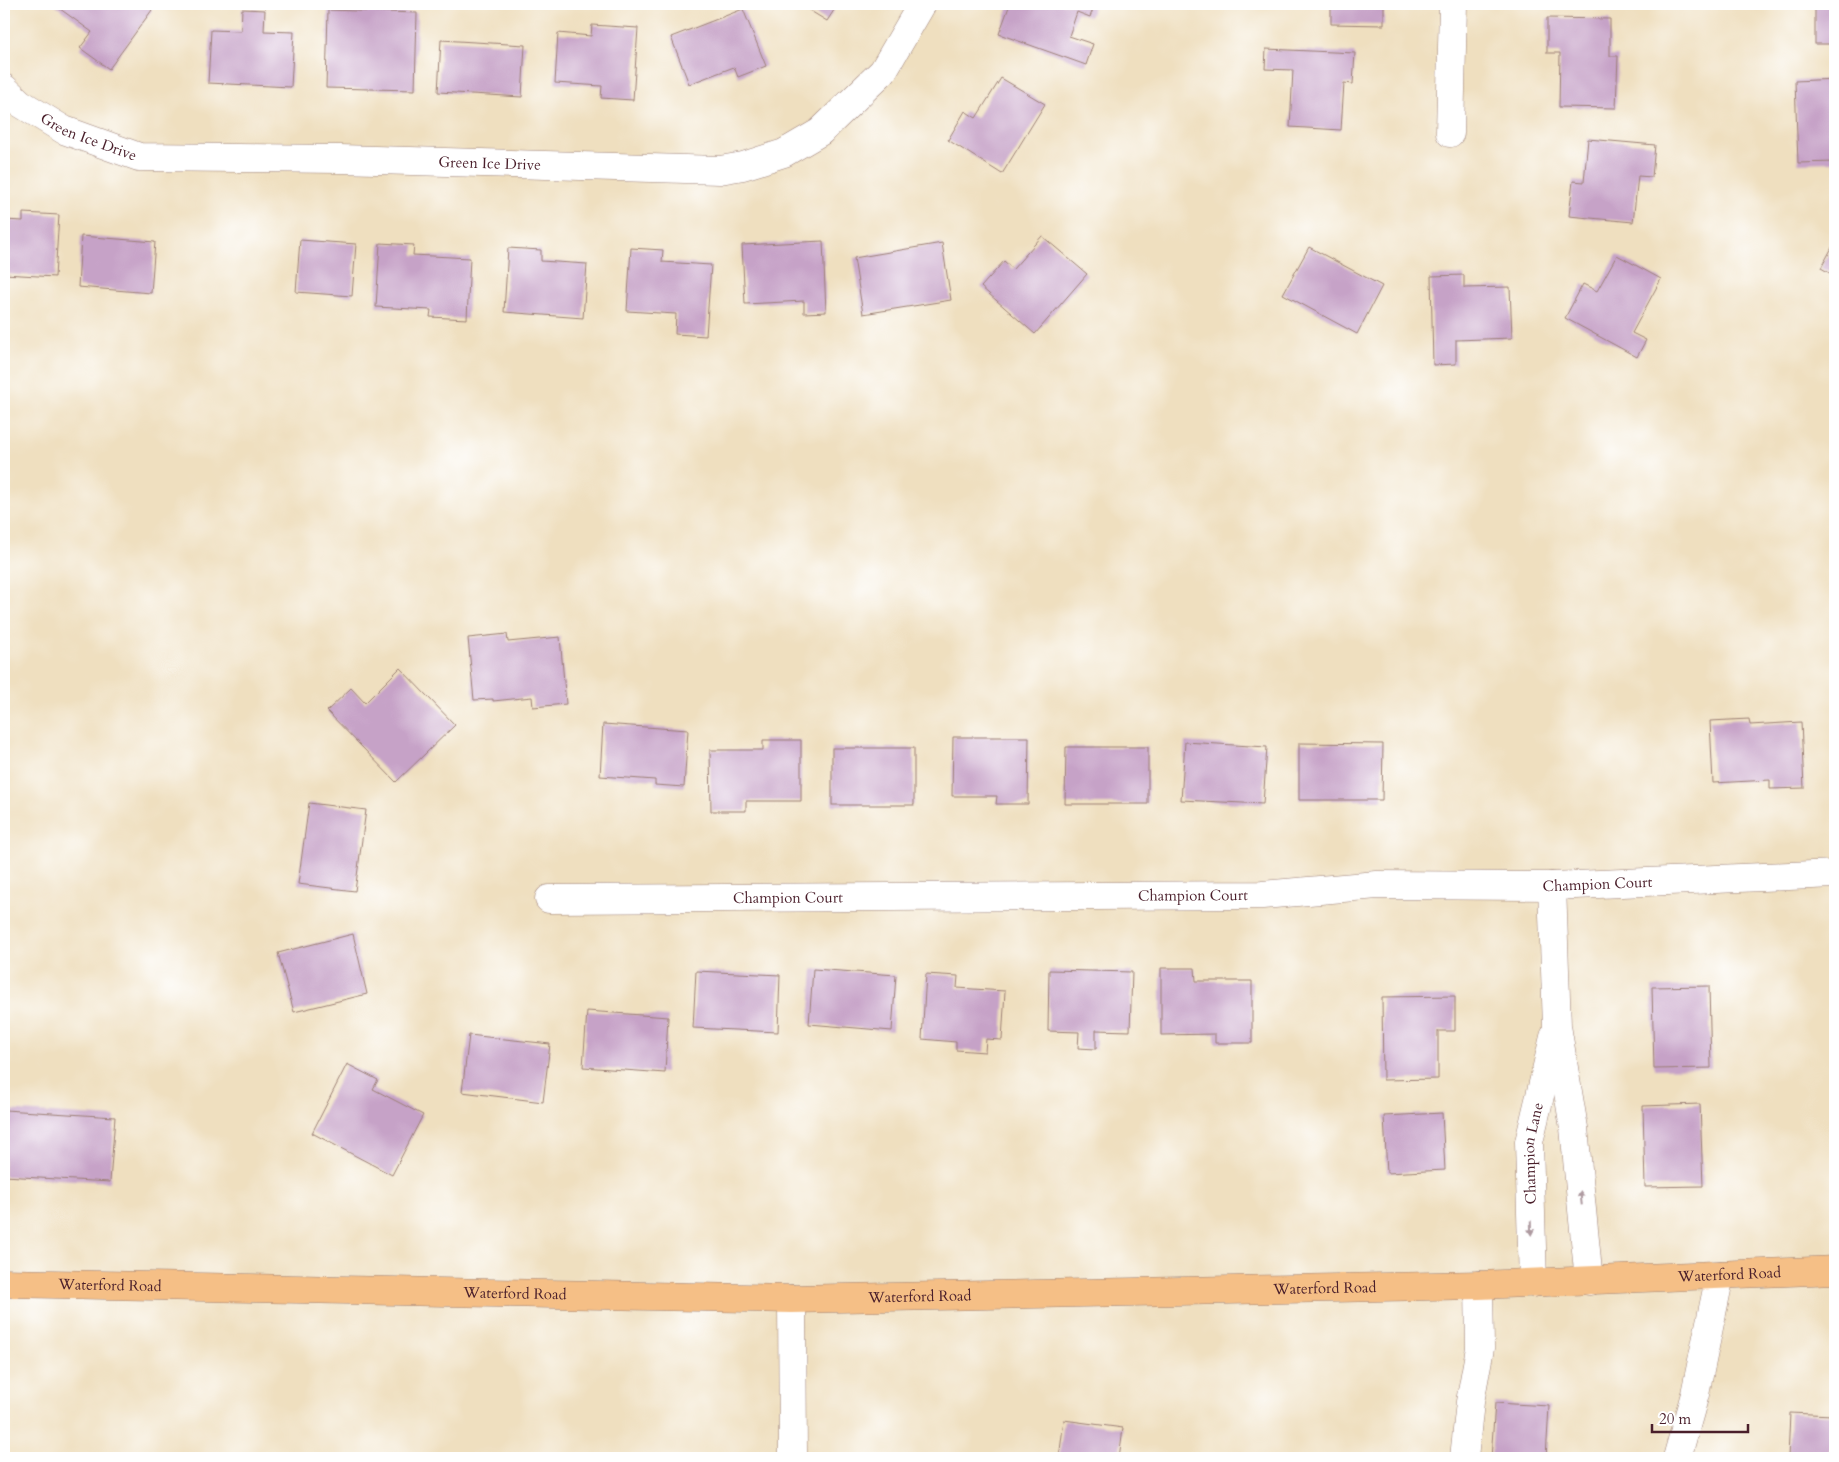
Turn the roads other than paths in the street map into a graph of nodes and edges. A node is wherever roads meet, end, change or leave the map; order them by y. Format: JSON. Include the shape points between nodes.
{"nodes":[{"id":1,"x":922,"y":4,"type":"edge"},
{"id":2,"x":1453,"y":4,"type":"edge"},
{"id":3,"x":4,"y":88,"type":"edge"},
{"id":4,"x":1450,"y":134,"type":"dead end"},
{"id":5,"x":1835,"y":874,"type":"edge"},
{"id":6,"x":1552,"y":886,"type":"junction"},
{"id":7,"x":549,"y":899,"type":"dead end"},
{"id":8,"x":1557,"y":1026,"type":"junction"},
{"id":9,"x":1835,"y":1270,"type":"edge"},
{"id":10,"x":1720,"y":1275,"type":"junction"},
{"id":11,"x":1589,"y":1281,"type":"junction"},
{"id":12,"x":4,"y":1283,"type":"edge"},
{"id":13,"x":1533,"y":1283,"type":"junction"},
{"id":14,"x":1480,"y":1285,"type":"junction"},
{"id":15,"x":792,"y":1299,"type":"junction"},
{"id":16,"x":793,"y":1458,"type":"edge"},
{"id":17,"x":1464,"y":1458,"type":"edge"},
{"id":18,"x":1677,"y":1458,"type":"edge"}],
"edges":[{"from":1,"to":3,"type":"street","name":"Green Ice Drive","via":[[883,70],[820,132],[784,153],[720,170],[138,156],[64,130],[20,103]]},
{"from":2,"to":4,"type":"street"},
{"from":5,"to":6,"type":"street","name":"Champion Court"},
{"from":6,"to":7,"type":"street","name":"Champion Court","via":[[1377,885],[1262,895]]},
{"from":6,"to":8,"type":"street","name":"Champion Lane"},
{"from":11,"to":8,"type":"street","name":"Champion Lane","one_way":true,"via":[[1574,1128]]},
{"from":8,"to":13,"type":"street","name":"Champion Lane","one_way":true,"via":[[1529,1142]]},
{"from":9,"to":10,"type":"main road","name":"Waterford Road"},
{"from":10,"to":11,"type":"main road","name":"Waterford Road"},
{"from":10,"to":18,"type":"street","via":[[1695,1394]]},
{"from":11,"to":13,"type":"main road","name":"Waterford Road"},
{"from":12,"to":15,"type":"main road","name":"Waterford Road"},
{"from":13,"to":14,"type":"main road","name":"Waterford Road"},
{"from":14,"to":15,"type":"main road","name":"Waterford Road"},
{"from":14,"to":17,"type":"street","via":[[1480,1348]]},
{"from":15,"to":16,"type":"street"}]}
